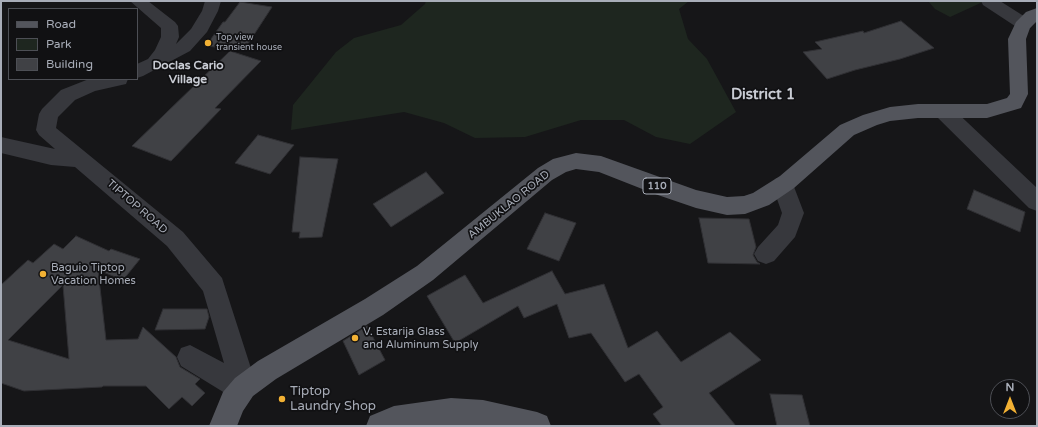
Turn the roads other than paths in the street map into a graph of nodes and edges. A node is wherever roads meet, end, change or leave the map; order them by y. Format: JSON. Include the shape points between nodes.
{"nodes":[{"id":1,"x":138,"y":1,"type":"edge"},
{"id":2,"x":213,"y":1,"type":"edge"},
{"id":3,"x":989,"y":1,"type":"edge"},
{"id":4,"x":1030,"y":19,"type":"edge"},
{"id":5,"x":145,"y":68,"type":"edge"},
{"id":6,"x":114,"y":80,"type":"edge"},
{"id":7,"x":943,"y":111,"type":"junction"},
{"id":8,"x":1,"y":145,"type":"edge"},
{"id":9,"x":82,"y":159,"type":"junction"},
{"id":10,"x":783,"y":185,"type":"junction"},
{"id":11,"x":1037,"y":202,"type":"edge"},
{"id":12,"x":766,"y":254,"type":"dead end"},
{"id":13,"x":190,"y":357,"type":"dead end"},
{"id":14,"x":243,"y":388,"type":"junction"},
{"id":15,"x":222,"y":426,"type":"edge"},
{"id":16,"x":380,"y":426,"type":"edge"},
{"id":17,"x":537,"y":426,"type":"edge"}],
"edges":[{"from":1,"to":5,"type":"street","via":[[169,26],[170,36],[163,52]]},
{"from":2,"to":5,"type":"street","via":[[198,32],[184,48]]},
{"from":3,"to":4,"type":"street"},
{"from":4,"to":7,"type":"main road","name":"AMBUKLAO ROAD","number":"110","via":[[1017,39],[1020,79],[1014,103],[987,111]]},
{"from":6,"to":9,"type":"street","name":"TIPTOP ROAD","via":[[91,85],[68,95],[49,114],[46,130]]},
{"from":7,"to":10,"type":"main road","name":"AMBUKLAO ROAD","number":"110","via":[[890,114],[847,130]]},
{"from":7,"to":11,"type":"street"},
{"from":8,"to":9,"type":"street","via":[[51,157]]},
{"from":9,"to":14,"type":"street","name":"TIPTOP ROAD","via":[[174,239],[214,286]]},
{"from":10,"to":12,"type":"street","via":[[793,213],[787,230]]},
{"from":10,"to":14,"type":"main road","name":"AMBUKLAO ROAD","number":"110","via":[[761,199],[727,206],[696,199],[601,164],[576,161],[560,165],[545,174],[425,273],[374,307],[267,370]]},
{"from":13,"to":14,"type":"street"},
{"from":14,"to":15,"type":"main road","name":"AMBUKLAO ROAD","number":"110"},
{"from":16,"to":17,"type":"main road","via":[[394,420],[450,412],[483,414]]}]}
